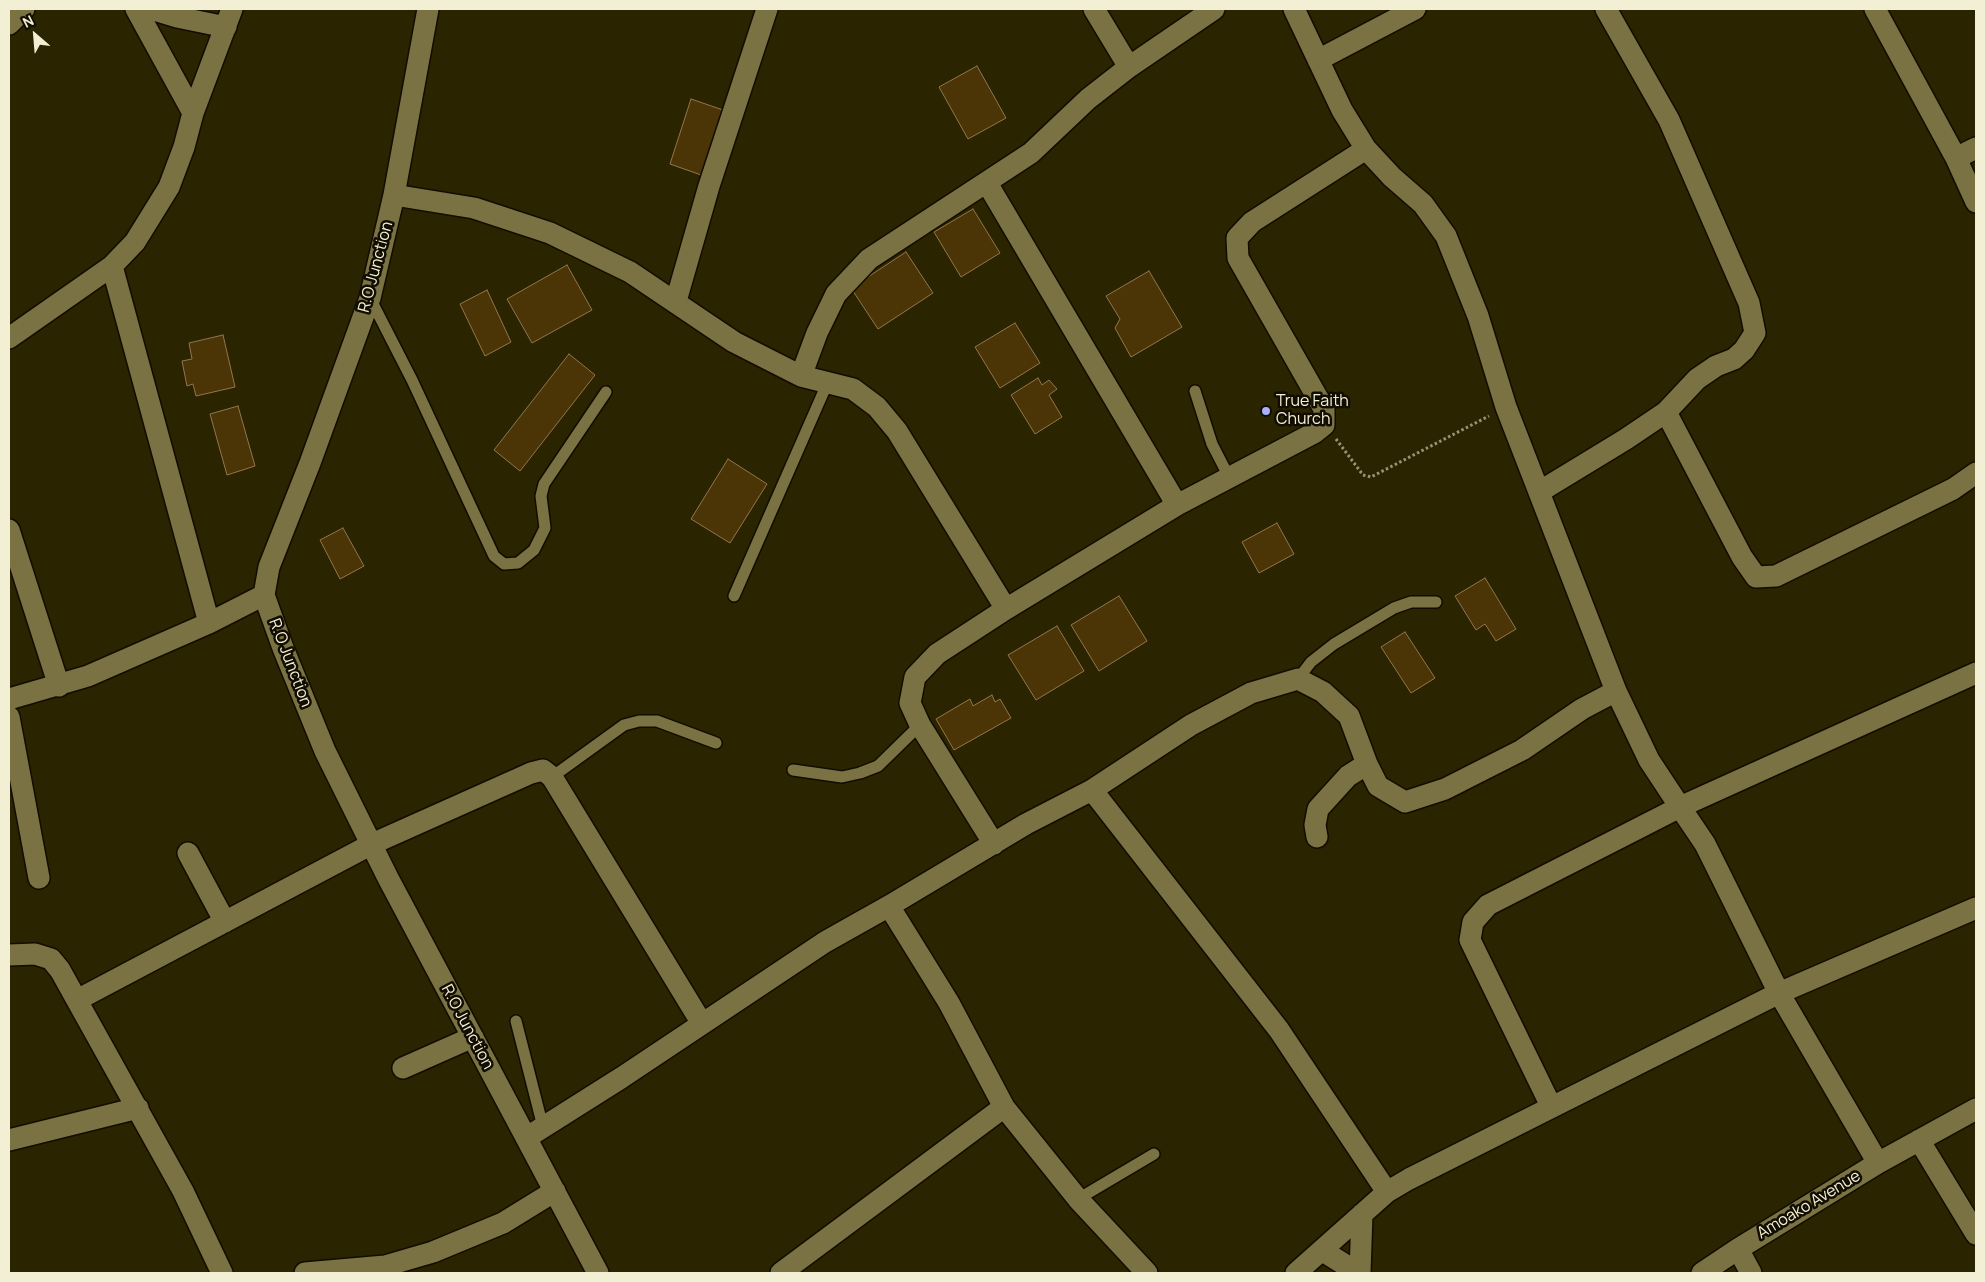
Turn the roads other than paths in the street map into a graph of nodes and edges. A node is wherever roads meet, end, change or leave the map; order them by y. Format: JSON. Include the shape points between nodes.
{"nodes":[{"id":1,"x":24,"y":9,"type":"edge"},
{"id":2,"x":136,"y":9,"type":"edge"},
{"id":3,"x":151,"y":9,"type":"edge"},
{"id":4,"x":428,"y":9,"type":"edge"},
{"id":5,"x":767,"y":9,"type":"edge"},
{"id":6,"x":1094,"y":9,"type":"edge"},
{"id":7,"x":1214,"y":9,"type":"edge"},
{"id":8,"x":1294,"y":9,"type":"edge"},
{"id":9,"x":1415,"y":9,"type":"edge"},
{"id":10,"x":1606,"y":9,"type":"edge"},
{"id":11,"x":1875,"y":9,"type":"edge"},
{"id":12,"x":229,"y":18,"type":"edge"},
{"id":13,"x":9,"y":24,"type":"edge"},
{"id":14,"x":1318,"y":60,"type":"junction"},
{"id":15,"x":1129,"y":67,"type":"junction"},
{"id":16,"x":193,"y":113,"type":"junction"},
{"id":17,"x":1976,"y":148,"type":"edge"},
{"id":18,"x":1366,"y":149,"type":"junction"},
{"id":19,"x":1956,"y":158,"type":"junction"},
{"id":20,"x":987,"y":183,"type":"junction"},
{"id":21,"x":394,"y":195,"type":"junction"},
{"id":22,"x":1976,"y":202,"type":"edge"},
{"id":23,"x":112,"y":266,"type":"junction"},
{"id":24,"x":370,"y":298,"type":"junction"},
{"id":25,"x":676,"y":301,"type":"junction"},
{"id":26,"x":9,"y":338,"type":"edge"},
{"id":27,"x":801,"y":376,"type":"junction"},
{"id":28,"x":827,"y":384,"type":"junction"},
{"id":29,"x":1195,"y":391,"type":"dead end"},
{"id":30,"x":606,"y":392,"type":"dead end"},
{"id":31,"x":1666,"y":412,"type":"junction"},
{"id":32,"x":1976,"y":473,"type":"edge"},
{"id":33,"x":1229,"y":477,"type":"junction"},
{"id":34,"x":1539,"y":492,"type":"junction"},
{"id":35,"x":1177,"y":505,"type":"junction"},
{"id":36,"x":9,"y":530,"type":"edge"},
{"id":37,"x":264,"y":595,"type":"junction"},
{"id":38,"x":734,"y":596,"type":"dead end"},
{"id":39,"x":1436,"y":602,"type":"dead end"},
{"id":40,"x":1006,"y":609,"type":"junction"},
{"id":41,"x":209,"y":623,"type":"junction"},
{"id":42,"x":1976,"y":673,"type":"edge"},
{"id":43,"x":1298,"y":679,"type":"junction"},
{"id":44,"x":59,"y":686,"type":"junction"},
{"id":45,"x":1616,"y":690,"type":"junction"},
{"id":46,"x":9,"y":699,"type":"edge"},
{"id":47,"x":9,"y":717,"type":"edge"},
{"id":48,"x":920,"y":725,"type":"junction"},
{"id":49,"x":716,"y":742,"type":"dead end"},
{"id":50,"x":1367,"y":764,"type":"junction"},
{"id":51,"x":793,"y":770,"type":"dead end"},
{"id":52,"x":552,"y":777,"type":"junction"},
{"id":53,"x":1092,"y":790,"type":"junction"},
{"id":54,"x":1680,"y":807,"type":"junction"},
{"id":55,"x":1317,"y":837,"type":"dead end"},
{"id":56,"x":372,"y":844,"type":"junction"},
{"id":57,"x":994,"y":844,"type":"junction"},
{"id":58,"x":188,"y":853,"type":"dead end"},
{"id":59,"x":39,"y":878,"type":"dead end"},
{"id":60,"x":889,"y":906,"type":"junction"},
{"id":61,"x":1976,"y":908,"type":"edge"},
{"id":62,"x":225,"y":922,"type":"junction"},
{"id":63,"x":9,"y":955,"type":"edge"},
{"id":64,"x":1779,"y":993,"type":"junction"},
{"id":65,"x":77,"y":1000,"type":"junction"},
{"id":66,"x":516,"y":1021,"type":"dead end"},
{"id":67,"x":702,"y":1022,"type":"junction"},
{"id":68,"x":473,"y":1037,"type":"junction"},
{"id":69,"x":403,"y":1068,"type":"dead end"},
{"id":70,"x":1551,"y":1106,"type":"junction"},
{"id":71,"x":1004,"y":1107,"type":"junction"},
{"id":72,"x":138,"y":1108,"type":"junction"},
{"id":73,"x":1976,"y":1109,"type":"edge"},
{"id":74,"x":534,"y":1132,"type":"junction"},
{"id":75,"x":9,"y":1140,"type":"edge"},
{"id":76,"x":1919,"y":1140,"type":"junction"},
{"id":77,"x":1154,"y":1154,"type":"dead end"},
{"id":78,"x":1878,"y":1164,"type":"junction"},
{"id":79,"x":555,"y":1191,"type":"junction"},
{"id":80,"x":1387,"y":1192,"type":"junction"},
{"id":81,"x":1078,"y":1199,"type":"junction"},
{"id":82,"x":1362,"y":1214,"type":"junction"},
{"id":83,"x":1976,"y":1234,"type":"edge"},
{"id":84,"x":1738,"y":1249,"type":"junction"},
{"id":85,"x":1323,"y":1251,"type":"junction"},
{"id":86,"x":386,"y":1270,"type":"edge"},
{"id":87,"x":222,"y":1273,"type":"edge"},
{"id":88,"x":305,"y":1273,"type":"edge"},
{"id":89,"x":598,"y":1273,"type":"edge"},
{"id":90,"x":781,"y":1273,"type":"edge"},
{"id":91,"x":1146,"y":1273,"type":"edge"},
{"id":92,"x":1296,"y":1273,"type":"edge"},
{"id":93,"x":1359,"y":1273,"type":"edge"},
{"id":94,"x":1702,"y":1273,"type":"edge"},
{"id":95,"x":1751,"y":1273,"type":"edge"}],
"edges":[{"from":1,"to":13,"type":"street"},
{"from":2,"to":16,"type":"street"},
{"from":3,"to":12,"type":"street","via":[[177,17]]},
{"from":4,"to":21,"type":"street","name":"R.O Junction"},
{"from":5,"to":25,"type":"street","via":[[709,186]]},
{"from":6,"to":15,"type":"street"},
{"from":7,"to":15,"type":"street"},
{"from":8,"to":14,"type":"street"},
{"from":9,"to":14,"type":"street"},
{"from":10,"to":31,"type":"street","via":[[1669,120],[1752,314],[1755,333],[1734,359],[1696,378]]},
{"from":11,"to":19,"type":"street"},
{"from":12,"to":16,"type":"street"},
{"from":14,"to":18,"type":"street","via":[[1342,110]]},
{"from":15,"to":20,"type":"street","via":[[1088,99],[1031,153]]},
{"from":16,"to":23,"type":"street","via":[[169,187],[135,242]]},
{"from":17,"to":19,"type":"street"},
{"from":18,"to":33,"type":"street","via":[[1252,222],[1237,238],[1238,258],[1324,409],[1324,425],[1314,434]]},
{"from":18,"to":34,"type":"street","via":[[1423,204],[1446,236],[1478,316],[1506,408]]},
{"from":19,"to":22,"type":"street"},
{"from":20,"to":27,"type":"street","via":[[868,259],[836,294]]},
{"from":20,"to":35,"type":"street"},
{"from":21,"to":24,"type":"street","name":"R.O Junction"},
{"from":21,"to":25,"type":"street","via":[[474,208],[550,233],[630,272]]},
{"from":23,"to":26,"type":"street"},
{"from":23,"to":41,"type":"street"},
{"from":24,"to":30,"type":"lane","via":[[494,556],[504,564],[518,563],[534,550],[544,528],[540,496],[544,484]]},
{"from":24,"to":37,"type":"street","name":"R.O Junction","via":[[269,566]]},
{"from":25,"to":27,"type":"street","via":[[734,342]]},
{"from":27,"to":28,"type":"street"},
{"from":28,"to":38,"type":"lane"},
{"from":28,"to":40,"type":"street","via":[[853,388],[877,407],[897,431]]},
{"from":29,"to":33,"type":"lane","via":[[1212,444]]},
{"from":31,"to":32,"type":"street","via":[[1742,557],[1756,577],[1776,576],[1953,489]]},
{"from":31,"to":34,"type":"street"},
{"from":33,"to":35,"type":"street"},
{"from":34,"to":45,"type":"street"},
{"from":35,"to":40,"type":"street"},
{"from":36,"to":44,"type":"street"},
{"from":37,"to":41,"type":"street"},
{"from":37,"to":56,"type":"street","name":"R.O Junction","via":[[325,751]]},
{"from":39,"to":43,"type":"lane","via":[[1411,602],[1394,608],[1334,644],[1311,662]]},
{"from":40,"to":48,"type":"street","via":[[937,654],[915,677],[910,703]]},
{"from":41,"to":44,"type":"street"},
{"from":42,"to":54,"type":"street"},
{"from":43,"to":50,"type":"street","via":[[1323,692],[1349,716]]},
{"from":43,"to":53,"type":"street","via":[[1251,692],[1191,724]]},
{"from":44,"to":46,"type":"street"},
{"from":45,"to":50,"type":"street","via":[[1522,750],[1445,788],[1405,802],[1378,786]]},
{"from":45,"to":54,"type":"street","via":[[1649,760]]},
{"from":47,"to":59,"type":"street"},
{"from":48,"to":51,"type":"lane","via":[[878,766],[860,773],[842,777]]},
{"from":48,"to":57,"type":"street"},
{"from":49,"to":52,"type":"lane","via":[[656,721],[639,720],[624,725]]},
{"from":50,"to":55,"type":"street","via":[[1348,776],[1318,809]]},
{"from":52,"to":56,"type":"street","via":[[543,770],[531,773]]},
{"from":52,"to":67,"type":"street"},
{"from":53,"to":57,"type":"street"},
{"from":53,"to":80,"type":"street","via":[[1279,1030]]},
{"from":54,"to":64,"type":"street","via":[[1705,844]]},
{"from":54,"to":70,"type":"street","via":[[1488,905],[1473,922],[1470,940]]},
{"from":56,"to":62,"type":"street"},
{"from":56,"to":68,"type":"street","name":"R.O Junction"},
{"from":57,"to":60,"type":"street"},
{"from":58,"to":62,"type":"street"},
{"from":60,"to":67,"type":"street","via":[[825,942]]},
{"from":60,"to":71,"type":"street","via":[[949,1003]]},
{"from":61,"to":64,"type":"street"},
{"from":62,"to":65,"type":"street"},
{"from":63,"to":65,"type":"street","via":[[36,954],[51,959]]},
{"from":64,"to":70,"type":"street"},
{"from":64,"to":78,"type":"street"},
{"from":65,"to":72,"type":"street"},
{"from":66,"to":74,"type":"lane"},
{"from":67,"to":74,"type":"street"},
{"from":68,"to":69,"type":"street"},
{"from":68,"to":74,"type":"street","name":"R.O Junction"},
{"from":70,"to":80,"type":"street"},
{"from":71,"to":81,"type":"street"},
{"from":71,"to":90,"type":"street"},
{"from":72,"to":75,"type":"street"},
{"from":72,"to":87,"type":"street"},
{"from":73,"to":76,"type":"street","name":"Amoako Avenue"},
{"from":74,"to":79,"type":"street","name":"R.O Junction"},
{"from":76,"to":78,"type":"street","name":"Amoako Avenue"},
{"from":76,"to":83,"type":"street"},
{"from":77,"to":81,"type":"lane"},
{"from":78,"to":84,"type":"street","name":"Amoako Avenue"},
{"from":79,"to":86,"type":"street","via":[[503,1223]]},
{"from":79,"to":89,"type":"street","name":"R.O Junction"},
{"from":80,"to":82,"type":"street"},
{"from":81,"to":91,"type":"street"},
{"from":82,"to":85,"type":"street"},
{"from":82,"to":93,"type":"street"},
{"from":84,"to":94,"type":"street","name":"Amoako Avenue"},
{"from":84,"to":95,"type":"street"},
{"from":85,"to":92,"type":"street"},
{"from":85,"to":93,"type":"street"},
{"from":86,"to":88,"type":"street"}]}
